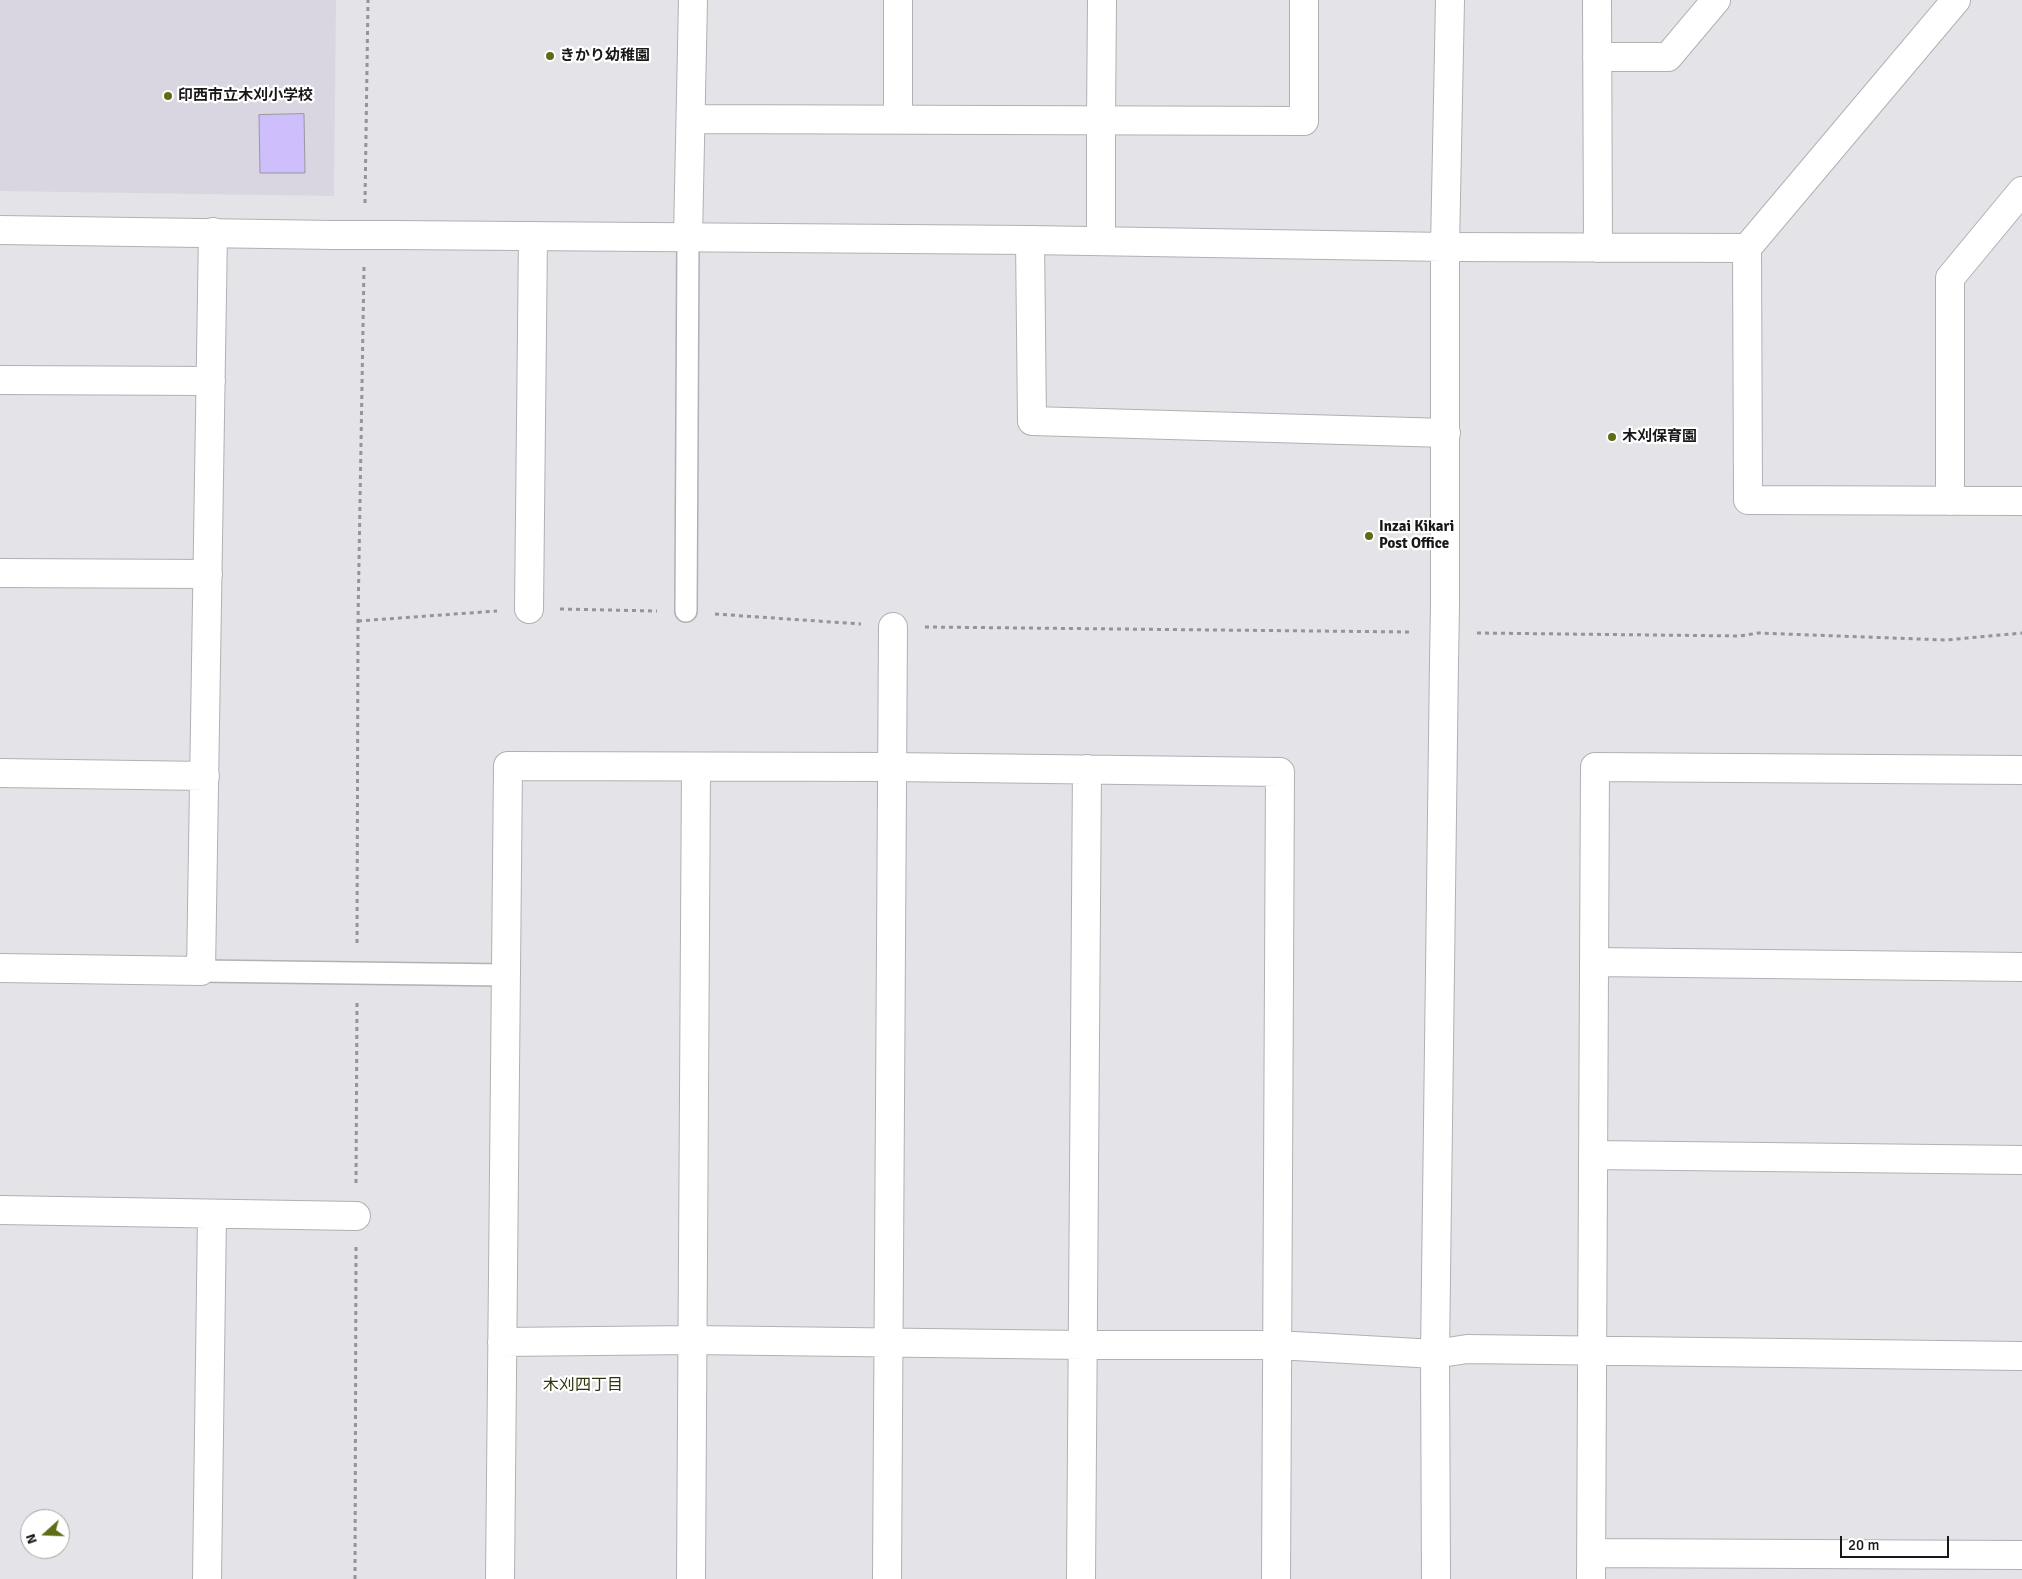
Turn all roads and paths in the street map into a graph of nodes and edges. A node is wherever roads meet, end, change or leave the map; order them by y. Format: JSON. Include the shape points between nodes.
{"nodes":[{"id":1,"x":368,"y":0,"type":"edge"},
{"id":2,"x":693,"y":0,"type":"edge"},
{"id":3,"x":898,"y":0,"type":"edge"},
{"id":4,"x":1102,"y":0,"type":"edge"},
{"id":5,"x":1304,"y":0,"type":"edge"},
{"id":6,"x":1450,"y":0,"type":"edge"},
{"id":7,"x":1597,"y":0,"type":"edge"},
{"id":8,"x":1716,"y":0,"type":"edge"},
{"id":9,"x":1956,"y":0,"type":"edge"},
{"id":10,"x":1598,"y":57,"type":"junction"},
{"id":11,"x":691,"y":119,"type":"junction"},
{"id":12,"x":898,"y":119,"type":"junction"},
{"id":13,"x":1101,"y":120,"type":"junction"},
{"id":14,"x":2022,"y":191,"type":"edge"},
{"id":15,"x":364,"y":207,"type":"dead end"},
{"id":16,"x":0,"y":230,"type":"edge"},
{"id":17,"x":214,"y":232,"type":"junction"},
{"id":18,"x":533,"y":236,"type":"junction"},
{"id":19,"x":688,"y":237,"type":"junction"},
{"id":20,"x":1030,"y":240,"type":"junction"},
{"id":21,"x":1101,"y":241,"type":"junction"},
{"id":22,"x":1445,"y":247,"type":"junction"},
{"id":23,"x":1598,"y":248,"type":"junction"},
{"id":24,"x":1747,"y":248,"type":"junction"},
{"id":25,"x":364,"y":266,"type":"dead end"},
{"id":26,"x":0,"y":380,"type":"edge"},
{"id":27,"x":212,"y":381,"type":"junction"},
{"id":28,"x":1446,"y":433,"type":"junction"},
{"id":29,"x":1950,"y":501,"type":"junction"},
{"id":30,"x":2022,"y":501,"type":"edge"},
{"id":31,"x":0,"y":573,"type":"edge"},
{"id":32,"x":208,"y":574,"type":"junction"},
{"id":33,"x":528,"y":609,"type":"junction"},
{"id":34,"x":686,"y":611,"type":"junction"},
{"id":35,"x":358,"y":621,"type":"junction"},
{"id":36,"x":893,"y":627,"type":"junction"},
{"id":37,"x":1421,"y":632,"type":"dead end"},
{"id":38,"x":1471,"y":633,"type":"dead end"},
{"id":39,"x":2022,"y":633,"type":"edge"},
{"id":40,"x":696,"y":767,"type":"junction"},
{"id":41,"x":892,"y":767,"type":"junction"},
{"id":42,"x":1087,"y":770,"type":"junction"},
{"id":43,"x":2022,"y":770,"type":"edge"},
{"id":44,"x":0,"y":773,"type":"edge"},
{"id":45,"x":205,"y":776,"type":"junction"},
{"id":46,"x":1594,"y":962,"type":"junction"},
{"id":47,"x":2022,"y":967,"type":"edge"},
{"id":48,"x":0,"y":968,"type":"edge"},
{"id":49,"x":202,"y":971,"type":"junction"},
{"id":50,"x":357,"y":973,"type":"junction"},
{"id":51,"x":506,"y":975,"type":"junction"},
{"id":52,"x":1593,"y":1155,"type":"junction"},
{"id":53,"x":2022,"y":1160,"type":"edge"},
{"id":54,"x":0,"y":1210,"type":"edge"},
{"id":55,"x":212,"y":1214,"type":"junction"},
{"id":56,"x":356,"y":1216,"type":"junction"},
{"id":57,"x":692,"y":1340,"type":"junction"},
{"id":58,"x":502,"y":1342,"type":"junction"},
{"id":59,"x":888,"y":1343,"type":"junction"},
{"id":60,"x":1083,"y":1345,"type":"junction"},
{"id":61,"x":1277,"y":1345,"type":"junction"},
{"id":62,"x":1592,"y":1351,"type":"junction"},
{"id":63,"x":1435,"y":1354,"type":"junction"},
{"id":64,"x":2022,"y":1356,"type":"edge"},
{"id":65,"x":2022,"y":1555,"type":"edge"},
{"id":66,"x":1591,"y":1566,"type":"edge"},
{"id":67,"x":208,"y":1579,"type":"edge"},
{"id":68,"x":355,"y":1579,"type":"edge"},
{"id":69,"x":500,"y":1579,"type":"edge"},
{"id":70,"x":691,"y":1579,"type":"edge"},
{"id":71,"x":887,"y":1579,"type":"edge"},
{"id":72,"x":1081,"y":1579,"type":"edge"},
{"id":73,"x":1276,"y":1579,"type":"edge"},
{"id":74,"x":1436,"y":1579,"type":"edge"}],
"edges":[{"from":1,"to":15,"type":"path"},
{"from":2,"to":11,"type":"street"},
{"from":3,"to":12,"type":"street"},
{"from":4,"to":13,"type":"street"},
{"from":5,"to":13,"type":"street","via":[[1304,121]]},
{"from":6,"to":22,"type":"street"},
{"from":7,"to":10,"type":"street"},
{"from":8,"to":10,"type":"street","via":[[1668,58]]},
{"from":9,"to":24,"type":"street"},
{"from":10,"to":23,"type":"street"},
{"from":11,"to":12,"type":"street"},
{"from":11,"to":19,"type":"street"},
{"from":12,"to":13,"type":"street"},
{"from":13,"to":21,"type":"street"},
{"from":14,"to":29,"type":"street","via":[[1950,278]]},
{"from":16,"to":17,"type":"street"},
{"from":17,"to":18,"type":"street","bridge":true},
{"from":17,"to":27,"type":"street"},
{"from":18,"to":19,"type":"street"},
{"from":18,"to":33,"type":"street"},
{"from":19,"to":20,"type":"street"},
{"from":19,"to":34,"type":"lane"},
{"from":20,"to":21,"type":"street"},
{"from":20,"to":28,"type":"street","via":[[1032,421]]},
{"from":21,"to":22,"type":"street"},
{"from":22,"to":23,"type":"street"},
{"from":22,"to":28,"type":"street"},
{"from":23,"to":24,"type":"street"},
{"from":24,"to":29,"type":"street","via":[[1748,500]]},
{"from":25,"to":35,"type":"path"},
{"from":26,"to":27,"type":"street"},
{"from":27,"to":32,"type":"street"},
{"from":28,"to":63,"type":"street","bridge":true},
{"from":29,"to":30,"type":"street"},
{"from":31,"to":32,"type":"street"},
{"from":32,"to":45,"type":"street"},
{"from":33,"to":34,"type":"path"},
{"from":33,"to":35,"type":"path"},
{"from":34,"to":36,"type":"path"},
{"from":35,"to":50,"type":"path"},
{"from":36,"to":37,"type":"path"},
{"from":36,"to":41,"type":"street"},
{"from":38,"to":39,"type":"path","via":[[1740,636],[1758,633],[1946,640]]},
{"from":40,"to":41,"type":"street"},
{"from":40,"to":51,"type":"street","via":[[508,766]]},
{"from":40,"to":57,"type":"street"},
{"from":41,"to":42,"type":"street"},
{"from":41,"to":59,"type":"street"},
{"from":42,"to":60,"type":"street"},
{"from":42,"to":61,"type":"street","via":[[1280,772]]},
{"from":43,"to":46,"type":"street","via":[[1595,767]]},
{"from":44,"to":45,"type":"street"},
{"from":45,"to":49,"type":"street"},
{"from":46,"to":47,"type":"street"},
{"from":46,"to":52,"type":"street"},
{"from":48,"to":49,"type":"street"},
{"from":49,"to":50,"type":"lane"},
{"from":50,"to":51,"type":"lane"},
{"from":50,"to":56,"type":"path"},
{"from":51,"to":58,"type":"street"},
{"from":52,"to":53,"type":"street"},
{"from":52,"to":62,"type":"street"},
{"from":54,"to":55,"type":"street"},
{"from":55,"to":56,"type":"street"},
{"from":55,"to":67,"type":"street"},
{"from":56,"to":68,"type":"path"},
{"from":57,"to":58,"type":"street"},
{"from":57,"to":59,"type":"street"},
{"from":57,"to":70,"type":"street"},
{"from":58,"to":69,"type":"street"},
{"from":59,"to":60,"type":"street"},
{"from":59,"to":71,"type":"street"},
{"from":60,"to":61,"type":"street"},
{"from":60,"to":72,"type":"street"},
{"from":61,"to":63,"type":"street"},
{"from":61,"to":73,"type":"street"},
{"from":62,"to":63,"type":"street","via":[[1467,1349]]},
{"from":62,"to":64,"type":"street"},
{"from":62,"to":66,"type":"street"},
{"from":63,"to":74,"type":"street"},
{"from":65,"to":66,"type":"street"}]}
